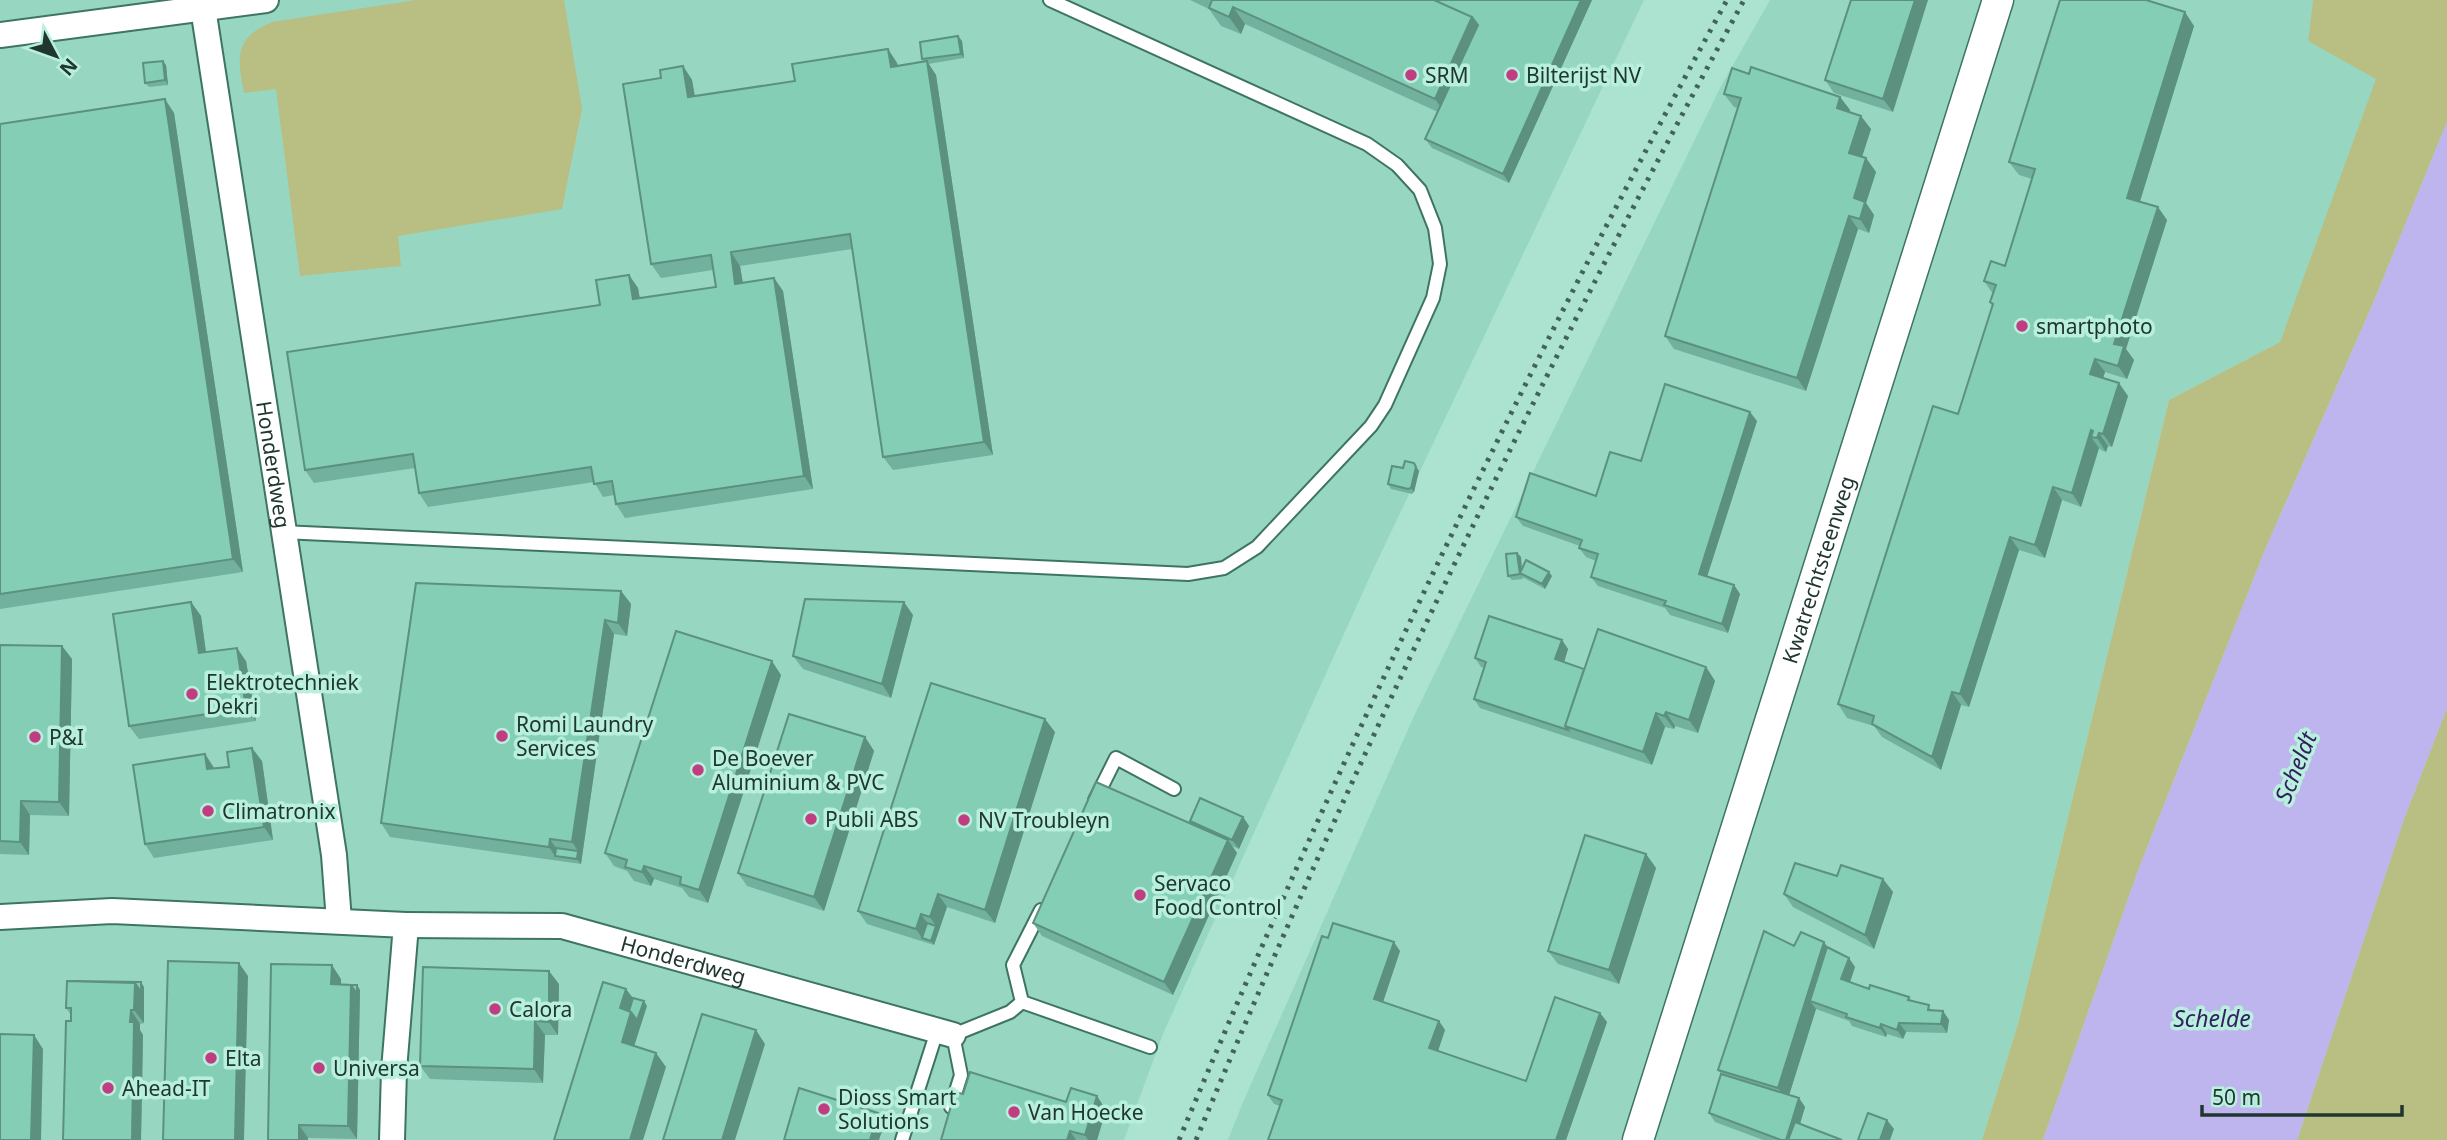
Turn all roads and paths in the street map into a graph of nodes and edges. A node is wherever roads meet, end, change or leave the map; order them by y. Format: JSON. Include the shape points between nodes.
{"nodes":[{"id":1,"x":266,"y":0,"type":"edge"},
{"id":2,"x":1051,"y":0,"type":"edge"},
{"id":3,"x":1998,"y":0,"type":"edge"},
{"id":4,"x":150,"y":7,"type":"edge"},
{"id":5,"x":203,"y":8,"type":"junction"},
{"id":6,"x":0,"y":35,"type":"edge"},
{"id":7,"x":282,"y":532,"type":"junction"},
{"id":8,"x":1174,"y":789,"type":"dead end"},
{"id":9,"x":1092,"y":807,"type":"edge"},
{"id":10,"x":1044,"y":904,"type":"edge"},
{"id":11,"x":0,"y":917,"type":"edge"},
{"id":12,"x":339,"y":922,"type":"junction"},
{"id":13,"x":406,"y":925,"type":"junction"},
{"id":14,"x":1022,"y":1002,"type":"junction"},
{"id":15,"x":945,"y":1033,"type":"junction"},
{"id":16,"x":1150,"y":1047,"type":"dead end"},
{"id":17,"x":949,"y":1114,"type":"edge"},
{"id":18,"x":392,"y":1140,"type":"edge"},
{"id":19,"x":902,"y":1140,"type":"edge"},
{"id":20,"x":1638,"y":1140,"type":"edge"}],
"edges":[{"from":1,"to":5,"type":"street"},
{"from":2,"to":7,"type":"lane","via":[[1367,144],[1397,165],[1420,190],[1435,228],[1440,264],[1433,298],[1385,405],[1371,426],[1257,547],[1224,568],[1188,574]]},
{"from":3,"to":20,"type":"street","name":"Kwatrechtsteenweg"},
{"from":4,"to":5,"type":"street"},
{"from":4,"to":6,"type":"street"},
{"from":5,"to":7,"type":"street","name":"Honderdweg"},
{"from":7,"to":12,"type":"street","name":"Honderdweg","via":[[334,855]]},
{"from":8,"to":9,"type":"lane","via":[[1116,758]]},
{"from":10,"to":14,"type":"lane","via":[[1013,965]]},
{"from":11,"to":12,"type":"street","name":"Honderdweg","via":[[112,912]]},
{"from":12,"to":13,"type":"street","name":"Honderdweg"},
{"from":13,"to":15,"type":"street","name":"Honderdweg","via":[[562,926]]},
{"from":13,"to":18,"type":"street"},
{"from":14,"to":15,"type":"lane","via":[[1010,1012]]},
{"from":14,"to":16,"type":"lane"},
{"from":15,"to":17,"type":"lane","via":[[961,1075]]},
{"from":15,"to":19,"type":"lane"}]}
